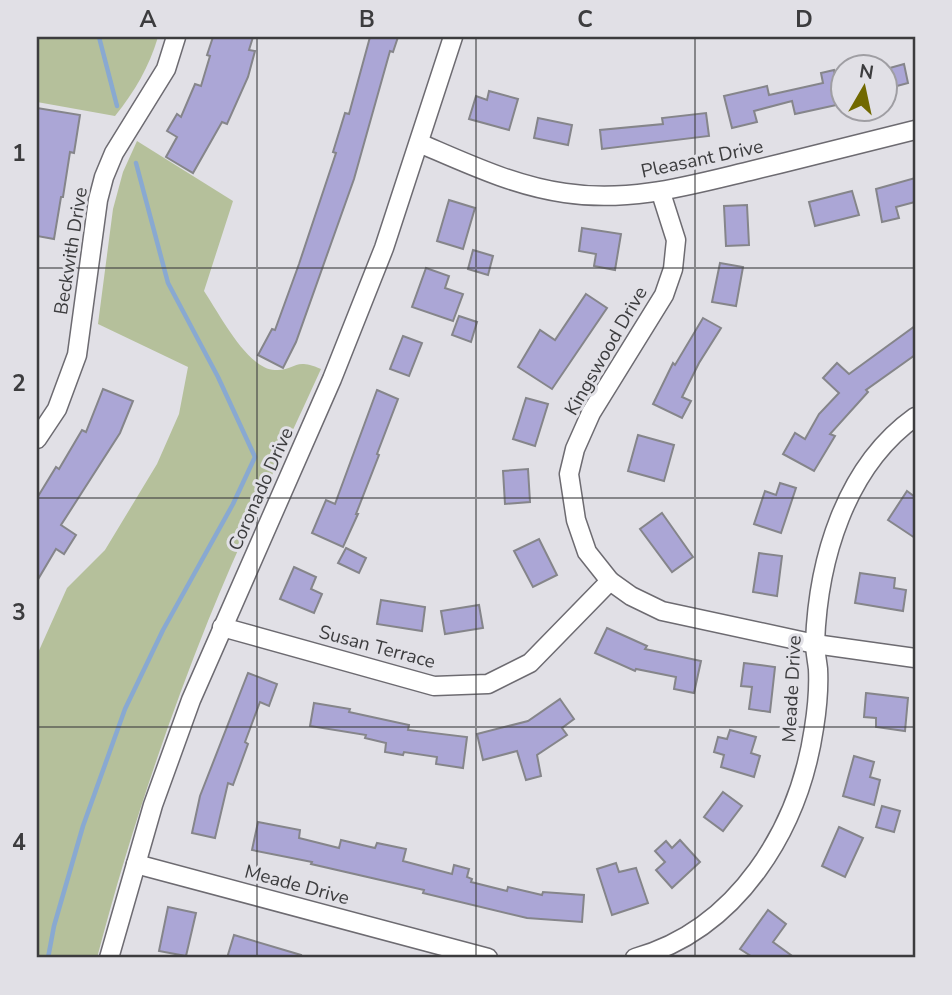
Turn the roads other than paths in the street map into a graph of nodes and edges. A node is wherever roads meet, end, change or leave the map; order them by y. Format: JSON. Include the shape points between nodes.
{"nodes":[{"id":1,"x":176,"y":37,"type":"edge"},
{"id":2,"x":453,"y":37,"type":"edge"},
{"id":3,"x":915,"y":130,"type":"edge"},
{"id":4,"x":419,"y":143,"type":"junction"},
{"id":5,"x":661,"y":193,"type":"junction"},
{"id":6,"x":915,"y":417,"type":"edge"},
{"id":7,"x":37,"y":439,"type":"edge"},
{"id":8,"x":610,"y":581,"type":"junction"},
{"id":9,"x":222,"y":627,"type":"junction"},
{"id":10,"x":815,"y":645,"type":"junction"},
{"id":11,"x":915,"y":658,"type":"edge"},
{"id":12,"x":136,"y":863,"type":"junction"},
{"id":13,"x":678,"y":952,"type":"edge"},
{"id":14,"x":109,"y":958,"type":"edge"},
{"id":15,"x":488,"y":958,"type":"edge"},
{"id":16,"x":635,"y":958,"type":"edge"}],
"edges":[{"from":1,"to":7,"type":"street","name":"Beckwith Drive","via":[[166,69],[104,177],[76,355],[57,409]]},
{"from":2,"to":4,"type":"street","name":"Coronado Drive"},
{"from":3,"to":5,"type":"street","name":"Pleasant Drive"},
{"from":4,"to":5,"type":"street","name":"Pleasant Drive","via":[[479,169],[566,193]]},
{"from":4,"to":9,"type":"street","name":"Coronado Drive","via":[[332,379]]},
{"from":5,"to":8,"type":"street","name":"Kingswood Drive","via":[[676,240],[673,269],[664,295],[591,413],[569,474],[576,520],[587,552]]},
{"from":6,"to":10,"type":"street","name":"Meade Drive","via":[[876,454],[841,516],[826,552]]},
{"from":8,"to":9,"type":"street","name":"Susan Terrace","via":[[530,663],[488,684],[434,686]]},
{"from":8,"to":10,"type":"street","name":"Kingswood Drive","via":[[662,611]]},
{"from":9,"to":12,"type":"street","name":"Coronado Drive","via":[[191,700]]},
{"from":10,"to":11,"type":"street","name":"Kingswood Drive"},
{"from":10,"to":13,"type":"street","name":"Meade Drive","via":[[818,670],[813,736],[799,793],[781,832],[744,889]]},
{"from":12,"to":14,"type":"street","name":"Coronado Drive"},
{"from":12,"to":15,"type":"street","name":"Meade Drive"},
{"from":13,"to":16,"type":"street","name":"Meade Drive"}]}
